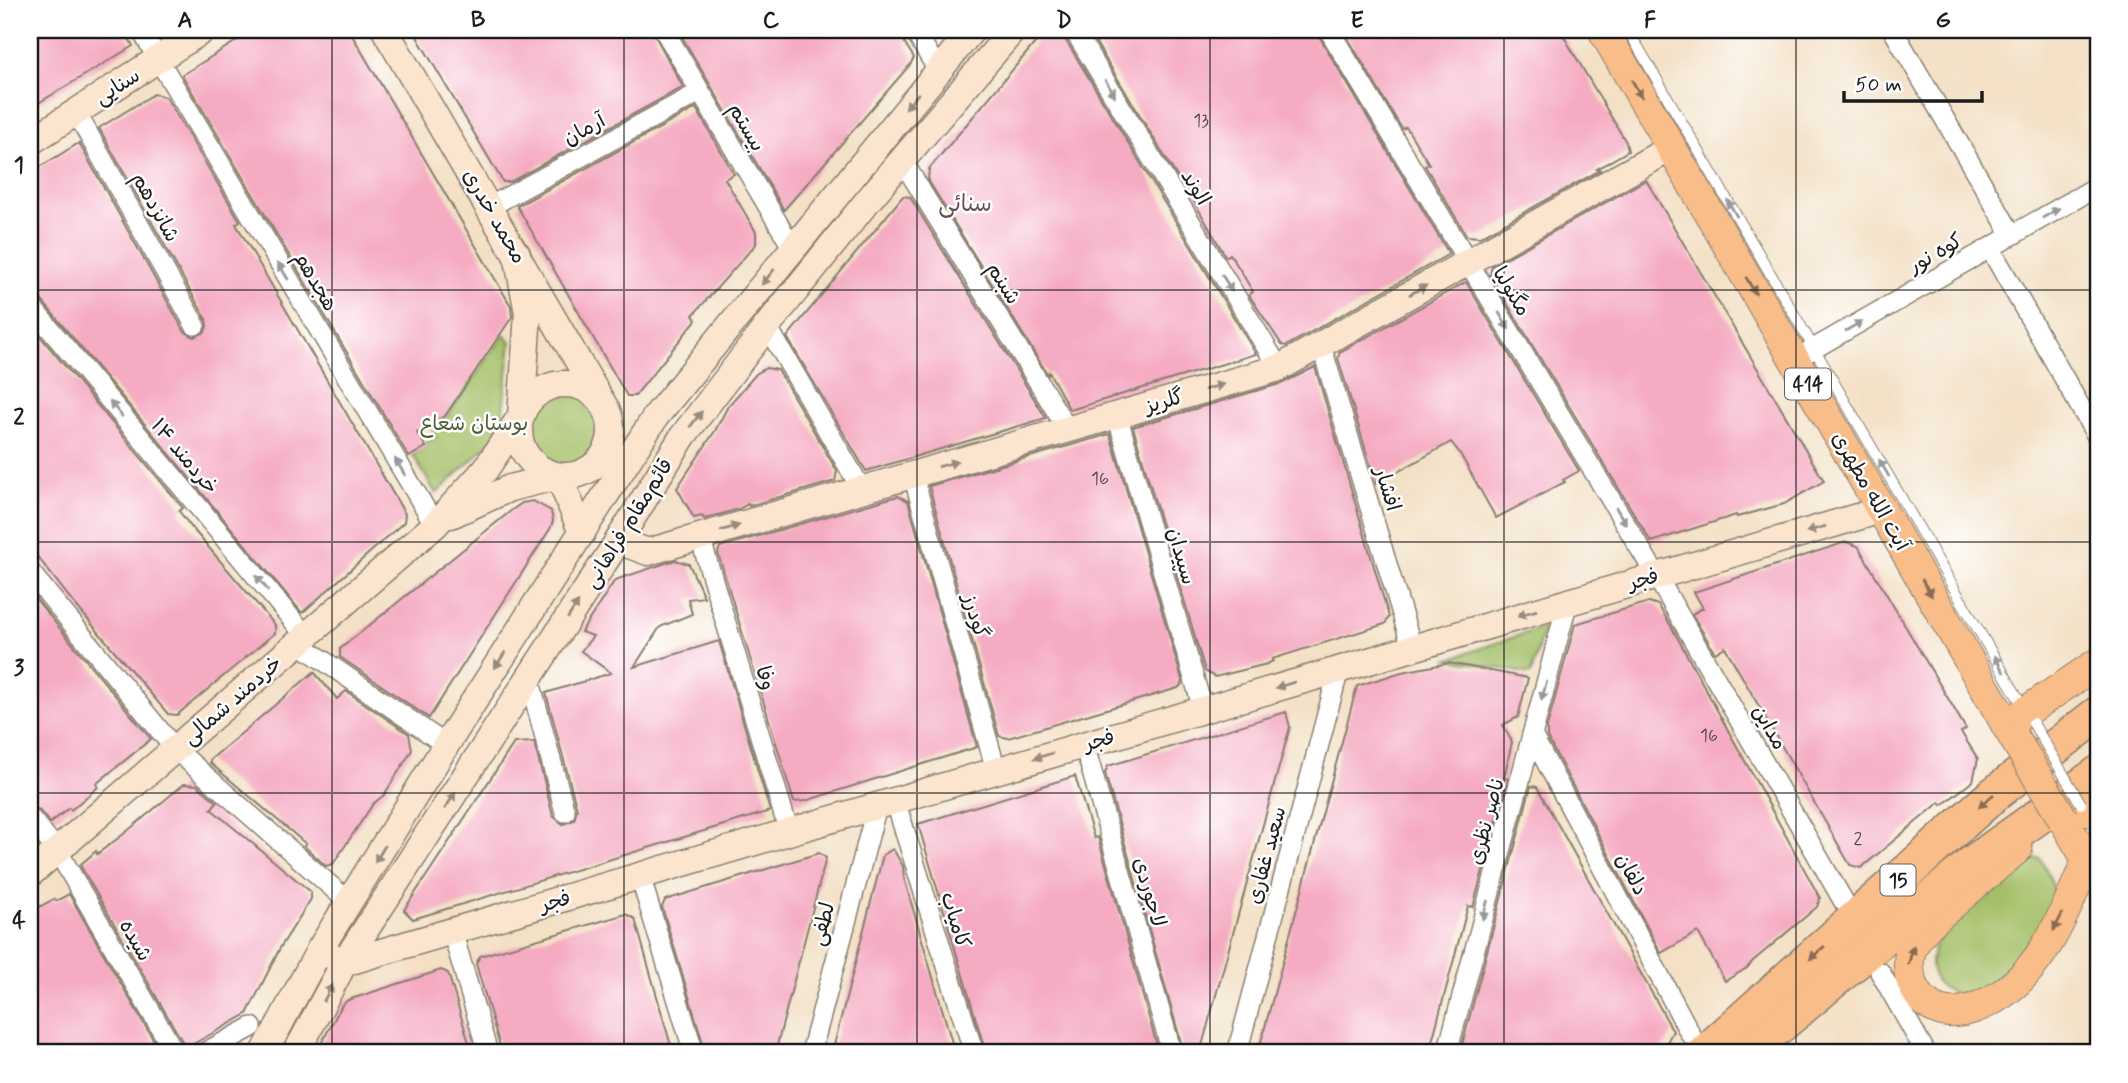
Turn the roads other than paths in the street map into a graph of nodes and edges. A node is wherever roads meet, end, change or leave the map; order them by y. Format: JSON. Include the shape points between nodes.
{"nodes":[{"id":1,"x":141,"y":30,"type":"edge"},
{"id":2,"x":203,"y":30,"type":"edge"},
{"id":3,"x":385,"y":30,"type":"edge"},
{"id":4,"x":664,"y":30,"type":"edge"},
{"id":5,"x":914,"y":30,"type":"edge"},
{"id":6,"x":972,"y":30,"type":"edge"},
{"id":7,"x":1013,"y":30,"type":"edge"},
{"id":8,"x":1074,"y":30,"type":"edge"},
{"id":9,"x":1329,"y":30,"type":"edge"},
{"id":10,"x":1603,"y":30,"type":"edge"},
{"id":11,"x":1628,"y":30,"type":"edge"},
{"id":12,"x":1893,"y":30,"type":"edge"},
{"id":13,"x":158,"y":59,"type":"junction"},
{"id":14,"x":938,"y":70,"type":"junction"},
{"id":15,"x":700,"y":92,"type":"junction"},
{"id":16,"x":76,"y":112,"type":"junction"},
{"id":17,"x":30,"y":142,"type":"edge"},
{"id":18,"x":1671,"y":148,"type":"junction"},
{"id":19,"x":902,"y":160,"type":"junction"},
{"id":20,"x":2098,"y":186,"type":"edge"},
{"id":21,"x":489,"y":206,"type":"junction"},
{"id":22,"x":2012,"y":235,"type":"junction"},
{"id":23,"x":792,"y":247,"type":"junction"},
{"id":24,"x":1990,"y":248,"type":"junction"},
{"id":25,"x":517,"y":254,"type":"junction"},
{"id":26,"x":1468,"y":263,"type":"junction"},
{"id":27,"x":30,"y":305,"type":"edge"},
{"id":28,"x":195,"y":325,"type":"dead end"},
{"id":29,"x":767,"y":326,"type":"junction"},
{"id":30,"x":1321,"y":345,"type":"junction"},
{"id":31,"x":1804,"y":354,"type":"junction"},
{"id":32,"x":1279,"y":368,"type":"junction"},
{"id":33,"x":607,"y":411,"type":"junction"},
{"id":34,"x":1116,"y":415,"type":"junction"},
{"id":35,"x":521,"y":416,"type":"junction"},
{"id":36,"x":1068,"y":430,"type":"junction"},
{"id":37,"x":2098,"y":438,"type":"edge"},
{"id":38,"x":629,"y":458,"type":"junction"},
{"id":39,"x":912,"y":475,"type":"junction"},
{"id":40,"x":559,"y":476,"type":"junction"},
{"id":41,"x":656,"y":480,"type":"junction"},
{"id":42,"x":862,"y":490,"type":"junction"},
{"id":43,"x":1881,"y":510,"type":"junction"},
{"id":44,"x":435,"y":525,"type":"junction"},
{"id":45,"x":582,"y":533,"type":"junction"},
{"id":46,"x":700,"y":537,"type":"junction"},
{"id":47,"x":618,"y":541,"type":"junction"},
{"id":48,"x":30,"y":572,"type":"edge"},
{"id":49,"x":1656,"y":575,"type":"junction"},
{"id":50,"x":1568,"y":601,"type":"junction"},
{"id":51,"x":302,"y":639,"type":"junction"},
{"id":52,"x":1412,"y":647,"type":"junction"},
{"id":53,"x":2098,"y":663,"type":"edge"},
{"id":54,"x":1339,"y":669,"type":"junction"},
{"id":55,"x":529,"y":678,"type":"junction"},
{"id":56,"x":1203,"y":709,"type":"junction"},
{"id":57,"x":2098,"y":714,"type":"edge"},
{"id":58,"x":2020,"y":725,"type":"junction"},
{"id":59,"x":1532,"y":735,"type":"junction"},
{"id":60,"x":1084,"y":744,"type":"junction"},
{"id":61,"x":446,"y":745,"type":"junction"},
{"id":62,"x":175,"y":749,"type":"junction"},
{"id":63,"x":996,"y":770,"type":"junction"},
{"id":64,"x":2098,"y":776,"type":"edge"},
{"id":65,"x":886,"y":803,"type":"junction"},
{"id":66,"x":565,"y":812,"type":"dead end"},
{"id":67,"x":2083,"y":813,"type":"edge"},
{"id":68,"x":30,"y":818,"type":"edge"},
{"id":69,"x":789,"y":832,"type":"junction"},
{"id":70,"x":57,"y":850,"type":"junction"},
{"id":71,"x":2093,"y":870,"type":"edge"},
{"id":72,"x":30,"y":874,"type":"edge"},
{"id":73,"x":639,"y":876,"type":"junction"},
{"id":74,"x":1844,"y":902,"type":"dead end"},
{"id":75,"x":350,"y":903,"type":"junction"},
{"id":76,"x":452,"y":931,"type":"junction"},
{"id":77,"x":320,"y":949,"type":"junction"},
{"id":78,"x":344,"y":963,"type":"junction"},
{"id":79,"x":1880,"y":972,"type":"dead end"},
{"id":80,"x":252,"y":1027,"type":"dead end"},
{"id":81,"x":1698,"y":1044,"type":"edge"},
{"id":82,"x":175,"y":1053,"type":"edge"},
{"id":83,"x":204,"y":1053,"type":"edge"},
{"id":84,"x":264,"y":1053,"type":"edge"},
{"id":85,"x":296,"y":1053,"type":"edge"},
{"id":86,"x":488,"y":1053,"type":"edge"},
{"id":87,"x":694,"y":1053,"type":"edge"},
{"id":88,"x":811,"y":1053,"type":"edge"},
{"id":89,"x":974,"y":1053,"type":"edge"},
{"id":90,"x":1172,"y":1053,"type":"edge"},
{"id":91,"x":1237,"y":1053,"type":"edge"},
{"id":92,"x":1447,"y":1053,"type":"edge"},
{"id":93,"x":1747,"y":1053,"type":"edge"},
{"id":94,"x":1926,"y":1053,"type":"edge"}],
"edges":[{"from":1,"to":13,"type":"street","name":"هجدهم"},
{"from":2,"to":13,"type":"street","name":"سنایی"},
{"from":3,"to":21,"type":"street","name":"محمد خدری"},
{"from":4,"to":15,"type":"street","name":"بیستم"},
{"from":5,"to":14,"type":"street"},
{"from":6,"to":14,"type":"street","name":"قائم‌مقام فراهانی"},
{"from":7,"to":19,"type":"street","name":"قائم‌مقام فراهانی"},
{"from":8,"to":32,"type":"street","name":"الوند","one_way":true},
{"from":9,"to":26,"type":"street","name":"مگنولیا"},
{"from":10,"to":18,"type":"main road","name":"آیت الله مطهری","number":"414","one_way":true},
{"from":31,"to":11,"type":"lane","one_way":true},
{"from":12,"to":22,"type":"street"},
{"from":13,"to":16,"type":"street","name":"سنایی"},
{"from":44,"to":13,"type":"street","name":"هجدهم","one_way":true},
{"from":14,"to":23,"type":"street","name":"قائم‌مقام فراهانی","one_way":true},
{"from":15,"to":21,"type":"street","name":"آرمان"},
{"from":15,"to":23,"type":"street","name":"بیستم"},
{"from":16,"to":17,"type":"street","name":"سنایی"},
{"from":16,"to":28,"type":"street","name":"شانزدهم"},
{"from":18,"to":26,"type":"street","name":"گلریز"},
{"from":18,"to":31,"type":"main road","name":"آیت الله مطهری","number":"414","one_way":true},
{"from":19,"to":29,"type":"street","name":"قائم‌مقام فراهانی"},
{"from":19,"to":36,"type":"street","name":"شبنم"},
{"from":22,"to":20,"type":"street","name":"کوه نور","one_way":true},
{"from":21,"to":25,"type":"street","name":"محمد خدری"},
{"from":22,"to":24,"type":"street","name":"کوه نور"},
{"from":23,"to":38,"type":"street","name":"قائم‌مقام فراهانی","one_way":true,"via":[[656,416]]},
{"from":31,"to":24,"type":"street","name":"کوه نور","one_way":true},
{"from":24,"to":37,"type":"street"},
{"from":25,"to":33,"type":"street","name":"محمد خدری"},
{"from":25,"to":35,"type":"street","via":[[528,313]]},
{"from":30,"to":26,"type":"street","name":"گلریز","one_way":true},
{"from":26,"to":49,"type":"street","name":"مگنولیا","one_way":true},
{"from":51,"to":27,"type":"street","name":"خردمند ۱۴","one_way":true},
{"from":41,"to":29,"type":"street","name":"قائم‌مقام فراهانی","one_way":true,"via":[[683,436]]},
{"from":29,"to":42,"type":"street"},
{"from":30,"to":32,"type":"street","name":"گلریز"},
{"from":30,"to":52,"type":"street","name":"افشار"},
{"from":31,"to":43,"type":"main road","name":"آیت الله مطهری","number":"414"},
{"from":58,"to":31,"type":"lane","one_way":true},
{"from":34,"to":32,"type":"street","name":"گلریز","one_way":true},
{"from":33,"to":35,"type":"street","via":[[593,393],[566,384],[538,392]]},
{"from":33,"to":38,"type":"street","name":"محمد خدری"},
{"from":33,"to":40,"type":"street","via":[[612,431],[604,456],[584,472]]},
{"from":34,"to":36,"type":"street","name":"گلریز"},
{"from":34,"to":56,"type":"street","name":"سپیدان"},
{"from":35,"to":40,"type":"street","via":[[519,429],[526,455],[535,465]]},
{"from":35,"to":44,"type":"street","name":"خردمند شمالی","via":[[485,470]]},
{"from":39,"to":36,"type":"street","name":"گلریز","one_way":true},
{"from":38,"to":41,"type":"street"},
{"from":38,"to":45,"type":"street","name":"قائم‌مقام فراهانی"},
{"from":39,"to":42,"type":"street","name":"گلریز"},
{"from":39,"to":63,"type":"street","name":"گودرز"},
{"from":40,"to":44,"type":"street","name":"خردمند شمالی","via":[[510,488]]},
{"from":40,"to":45,"type":"street"},
{"from":41,"to":47,"type":"street","name":"قائم‌مقام فراهانی"},
{"from":46,"to":42,"type":"street","name":"گلریز","one_way":true},
{"from":43,"to":49,"type":"street","name":"فجر","one_way":true},
{"from":43,"to":58,"type":"main road","name":"آیت الله مطهری","number":"414","one_way":true},
{"from":44,"to":51,"type":"street","name":"خردمند شمالی"},
{"from":45,"to":61,"type":"street","name":"قائم‌مقام فراهانی","one_way":true},
{"from":46,"to":47,"type":"street","name":"گلریز","via":[[648,552]]},
{"from":46,"to":69,"type":"street","name":"وفا"},
{"from":55,"to":47,"type":"street","name":"قائم‌مقام فراهانی","one_way":true},
{"from":48,"to":62,"type":"street"},
{"from":49,"to":50,"type":"street","name":"فجر"},
{"from":49,"to":74,"type":"street","name":"مداین"},
{"from":50,"to":52,"type":"street","name":"فجر","one_way":true},
{"from":50,"to":59,"type":"street","name":"ناصر نظری","one_way":true},
{"from":51,"to":61,"type":"street","name":"خردمند ۱۴"},
{"from":51,"to":62,"type":"street","name":"خردمند شمالی"},
{"from":52,"to":54,"type":"street","name":"فجر"},
{"from":53,"to":58,"type":"main road"},
{"from":54,"to":56,"type":"street","name":"فجر","one_way":true},
{"from":54,"to":91,"type":"street","name":"سعید غفاری"},
{"from":55,"to":66,"type":"street"},
{"from":78,"to":55,"type":"street","name":"قائم‌مقام فراهانی","one_way":true},
{"from":56,"to":60,"type":"street","name":"فجر"},
{"from":57,"to":81,"type":"highway","number":"15","one_way":true,"via":[[1992,796]]},
{"from":58,"to":67,"type":"lane","bridge":true},
{"from":58,"to":67,"type":"main road","name":"آیت الله مطهری","number":"414","bridge":true,"via":[[2043,787]]},
{"from":59,"to":81,"type":"street","name":"دلفان"},
{"from":59,"to":92,"type":"street","name":"ناصر نظری","one_way":true},
{"from":60,"to":63,"type":"street","name":"فجر","one_way":true},
{"from":60,"to":90,"type":"street","name":"لاجوردی"},
{"from":61,"to":75,"type":"street","name":"قائم‌مقام فراهانی","one_way":true},
{"from":62,"to":70,"type":"street","name":"خردمند شمالی"},
{"from":62,"to":75,"type":"street"},
{"from":63,"to":65,"type":"street","name":"فجر"},
{"from":71,"to":64,"type":"main road","one_way":true,"via":[[2042,953],[2013,985],[1990,1001],[1952,1012],[1934,1008],[1910,980],[1907,965],[1916,940],[1936,918]]},
{"from":64,"to":93,"type":"highway","number":"15","via":[[1972,863]]},
{"from":65,"to":69,"type":"street","name":"فجر"},
{"from":65,"to":88,"type":"street","name":"لطفی"},
{"from":65,"to":89,"type":"street","name":"کامیاب"},
{"from":67,"to":71,"type":"main road"},
{"from":68,"to":70,"type":"street","name":"شیده"},
{"from":69,"to":73,"type":"street","name":"فجر"},
{"from":70,"to":72,"type":"street","name":"خردمند شمالی"},
{"from":70,"to":82,"type":"street","name":"شیده"},
{"from":73,"to":76,"type":"street","name":"فجر"},
{"from":73,"to":87,"type":"street"},
{"from":75,"to":77,"type":"street","name":"قائم‌مقام فراهانی"},
{"from":76,"to":78,"type":"street","name":"فجر"},
{"from":76,"to":86,"type":"street"},
{"from":77,"to":78,"type":"street"},
{"from":77,"to":84,"type":"street","name":"قائم‌مقام فراهانی"},
{"from":85,"to":78,"type":"street","name":"قائم‌مقام فراهانی","one_way":true},
{"from":79,"to":94,"type":"street"},
{"from":80,"to":83,"type":"street"}]}
